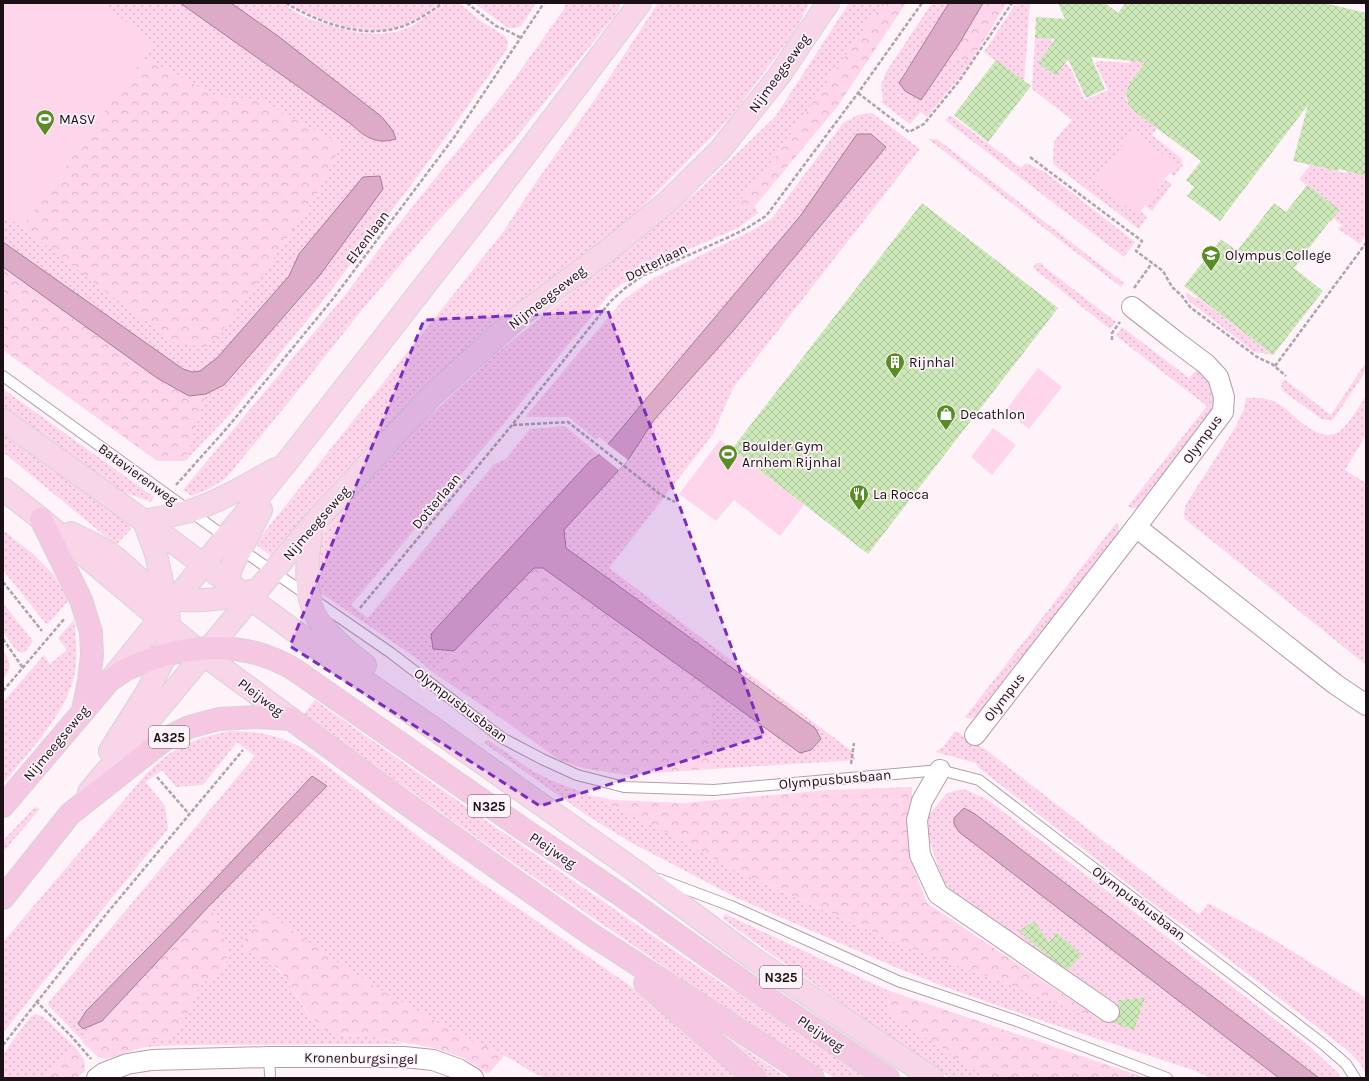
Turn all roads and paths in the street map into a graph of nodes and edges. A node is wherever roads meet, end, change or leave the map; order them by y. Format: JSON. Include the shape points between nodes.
{"nodes":[{"id":1,"x":286,"y":3,"type":"edge"},
{"id":2,"x":443,"y":3,"type":"edge"},
{"id":3,"x":467,"y":3,"type":"edge"},
{"id":4,"x":544,"y":3,"type":"edge"},
{"id":5,"x":640,"y":3,"type":"edge"},
{"id":6,"x":828,"y":3,"type":"edge"},
{"id":7,"x":922,"y":3,"type":"edge"},
{"id":8,"x":1012,"y":3,"type":"edge"},
{"id":9,"x":521,"y":38,"type":"junction"},
{"id":10,"x":858,"y":93,"type":"junction"},
{"id":11,"x":1030,"y":158,"type":"dead end"},
{"id":12,"x":1366,"y":243,"type":"edge"},
{"id":13,"x":1152,"y":263,"type":"junction"},
{"id":14,"x":1137,"y":284,"type":"dead end"},
{"id":15,"x":1132,"y":307,"type":"dead end"},
{"id":16,"x":1275,"y":366,"type":"junction"},
{"id":17,"x":3,"y":376,"type":"edge"},
{"id":18,"x":1286,"y":376,"type":"dead end"},
{"id":19,"x":3,"y":420,"type":"edge"},
{"id":20,"x":512,"y":425,"type":"junction"},
{"id":21,"x":286,"y":463,"type":"junction"},
{"id":22,"x":189,"y":470,"type":"dead end"},
{"id":23,"x":3,"y":489,"type":"edge"},
{"id":24,"x":675,"y":502,"type":"dead end"},
{"id":25,"x":189,"y":511,"type":"junction"},
{"id":26,"x":41,"y":519,"type":"junction"},
{"id":27,"x":144,"y":521,"type":"junction"},
{"id":28,"x":312,"y":525,"type":"junction"},
{"id":29,"x":1136,"y":527,"type":"junction"},
{"id":30,"x":233,"y":543,"type":"junction"},
{"id":31,"x":203,"y":565,"type":"junction"},
{"id":32,"x":3,"y":582,"type":"edge"},
{"id":33,"x":246,"y":589,"type":"junction"},
{"id":34,"x":308,"y":596,"type":"junction"},
{"id":35,"x":360,"y":608,"type":"dead end"},
{"id":36,"x":168,"y":610,"type":"junction"},
{"id":37,"x":42,"y":631,"type":"dead end"},
{"id":38,"x":3,"y":639,"type":"edge"},
{"id":39,"x":210,"y":647,"type":"junction"},
{"id":40,"x":166,"y":655,"type":"junction"},
{"id":41,"x":108,"y":681,"type":"junction"},
{"id":42,"x":3,"y":691,"type":"edge"},
{"id":43,"x":1366,"y":705,"type":"edge"},
{"id":44,"x":83,"y":711,"type":"junction"},
{"id":45,"x":291,"y":719,"type":"junction"},
{"id":46,"x":420,"y":719,"type":"junction"},
{"id":47,"x":975,"y":735,"type":"dead end"},
{"id":48,"x":243,"y":750,"type":"dead end"},
{"id":49,"x":940,"y":770,"type":"junction"},
{"id":50,"x":157,"y":777,"type":"dead end"},
{"id":51,"x":3,"y":806,"type":"edge"},
{"id":52,"x":70,"y":814,"type":"junction"},
{"id":53,"x":189,"y":814,"type":"junction"},
{"id":54,"x":634,"y":870,"type":"junction"},
{"id":55,"x":3,"y":898,"type":"edge"},
{"id":56,"x":588,"y":933,"type":"junction"},
{"id":57,"x":36,"y":1001,"type":"junction"},
{"id":58,"x":1109,"y":1012,"type":"dead end"},
{"id":59,"x":3,"y":1045,"type":"edge"},
{"id":60,"x":101,"y":1076,"type":"edge"},
{"id":61,"x":473,"y":1078,"type":"edge"},
{"id":62,"x":755,"y":1078,"type":"edge"},
{"id":63,"x":813,"y":1078,"type":"edge"},
{"id":64,"x":888,"y":1078,"type":"edge"},
{"id":65,"x":932,"y":1078,"type":"edge"},
{"id":66,"x":1167,"y":1078,"type":"edge"},
{"id":67,"x":1354,"y":1078,"type":"edge"}],
"edges":[{"from":1,"to":2,"type":"path","via":[[305,15],[329,24],[377,32],[407,25]]},
{"from":3,"to":9,"type":"path","via":[[496,26]]},
{"from":4,"to":9,"type":"path","name":"Elzenlaan"},
{"from":5,"to":21,"type":"main road","name":"Nijmeegseweg","via":[[479,216]]},
{"from":6,"to":28,"type":"main road","name":"Nijmeegseweg","via":[[779,76],[720,150],[667,202],[611,248],[517,318],[431,396]]},
{"from":7,"to":10,"type":"path","name":"Dotterlaan"},
{"from":8,"to":10,"type":"path","via":[[959,81],[924,124],[909,132]]},
{"from":9,"to":22,"type":"path","name":"Elzenlaan","via":[[455,136],[332,300],[227,428]]},
{"from":10,"to":20,"type":"path","name":"Dotterlaan","via":[[766,216],[729,237],[642,276],[624,289],[610,302]]},
{"from":11,"to":13,"type":"path","via":[[1142,242],[1136,251]]},
{"from":12,"to":16,"type":"path"},
{"from":13,"to":14,"type":"path"},
{"from":13,"to":16,"type":"path","via":[[1163,271],[1172,287],[1190,307],[1257,357]]},
{"from":15,"to":29,"type":"street","name":"Olympus","via":[[1206,364],[1218,377],[1224,396],[1223,412]]},
{"from":16,"to":18,"type":"path"},
{"from":17,"to":25,"type":"lane","name":"Batavierenweg"},
{"from":19,"to":27,"type":"main road"},
{"from":20,"to":24,"type":"path","via":[[568,422],[661,495]]},
{"from":20,"to":35,"type":"path","name":"Dotterlaan"},
{"from":21,"to":25,"type":"main road","via":[[230,494]]},
{"from":21,"to":30,"type":"main road","name":"Nijmeegseweg"},
{"from":23,"to":26,"type":"main road"},
{"from":25,"to":27,"type":"main road"},
{"from":25,"to":30,"type":"lane","name":"Batavierenweg"},
{"from":26,"to":36,"type":"main road"},
{"from":26,"to":44,"type":"highway","via":[[81,600],[91,632],[92,655]]},
{"from":27,"to":31,"type":"main road"},
{"from":27,"to":36,"type":"main road","via":[[156,554]]},
{"from":28,"to":33,"type":"main road","name":"Nijmeegseweg"},
{"from":28,"to":34,"type":"main road","via":[[306,580]]},
{"from":29,"to":43,"type":"street","via":[[1335,684]]},
{"from":29,"to":47,"type":"street","name":"Olympus"},
{"from":30,"to":31,"type":"main road","name":"Nijmeegseweg"},
{"from":30,"to":33,"type":"lane","name":"Batavierenweg"},
{"from":30,"to":33,"type":"main road","name":"Nijmeegseweg","via":[[231,568]]},
{"from":31,"to":33,"type":"main road","number":"N325"},
{"from":31,"to":36,"type":"main road","name":"Nijmeegseweg"},
{"from":32,"to":37,"type":"path"},
{"from":33,"to":34,"type":"lane","name":"Olympusbusbaan"},
{"from":33,"to":36,"type":"main road","via":[[197,600]]},
{"from":33,"to":39,"type":"main road","name":"Nijmeegseweg","number":"A325"},
{"from":33,"to":46,"type":"main road","name":"Pleijweg","number":"N325","via":[[345,668]]},
{"from":34,"to":46,"type":"main road","via":[[326,632],[372,670]]},
{"from":34,"to":49,"type":"lane","name":"Olympusbusbaan","via":[[391,653],[502,738],[577,775],[624,787],[714,790]]},
{"from":36,"to":39,"type":"main road"},
{"from":36,"to":40,"type":"main road"},
{"from":36,"to":41,"type":"main road","name":"Nijmeegseweg"},
{"from":38,"to":42,"type":"path","via":[[23,668]]},
{"from":39,"to":40,"type":"highway","name":"Nijmeegseweg"},
{"from":39,"to":45,"type":"main road","name":"Pleijweg","via":[[228,672]]},
{"from":39,"to":52,"type":"main road","name":"Nijmeegseweg","number":"A325"},
{"from":39,"to":64,"type":"highway","name":"Pleijweg","number":"N325","via":[[242,650],[283,663]]},
{"from":40,"to":41,"type":"highway","name":"Nijmeegseweg","via":[[128,669]]},
{"from":40,"to":52,"type":"main road","via":[[147,692]]},
{"from":41,"to":44,"type":"highway","name":"Nijmeegseweg"},
{"from":44,"to":51,"type":"highway","name":"Nijmeegseweg"},
{"from":45,"to":52,"type":"highway","name":"Nijmeegseweg","number":"A325","via":[[219,719],[189,727],[164,740]]},
{"from":45,"to":56,"type":"highway","name":"Pleijweg"},
{"from":46,"to":54,"type":"main road","name":"Pleijweg","number":"N325"},
{"from":48,"to":53,"type":"path"},
{"from":49,"to":58,"type":"street","via":[[922,801],[917,820],[920,855],[938,894]]},
{"from":49,"to":67,"type":"lane","name":"Olympusbusbaan","via":[[979,780],[1323,1044],[1346,1064]]},
{"from":50,"to":53,"type":"path"},
{"from":52,"to":55,"type":"highway","name":"Nijmeegseweg","number":"A325"},
{"from":53,"to":57,"type":"path"},
{"from":54,"to":65,"type":"main road","name":"Pleijweg","number":"N325","via":[[754,959]]},
{"from":54,"to":66,"type":"lane","name":"Pleijweg","number":"N325","via":[[731,906],[898,982],[1017,1022]]},
{"from":56,"to":62,"type":"highway"},
{"from":56,"to":63,"type":"highway","name":"Pleijweg"},
{"from":57,"to":59,"type":"path"},
{"from":57,"to":60,"type":"path","via":[[71,1036]]},
{"from":60,"to":61,"type":"street","name":"Kronenburgsingel","via":[[127,1064],[152,1060],[269,1066],[404,1057],[433,1060],[458,1069]]}]}
